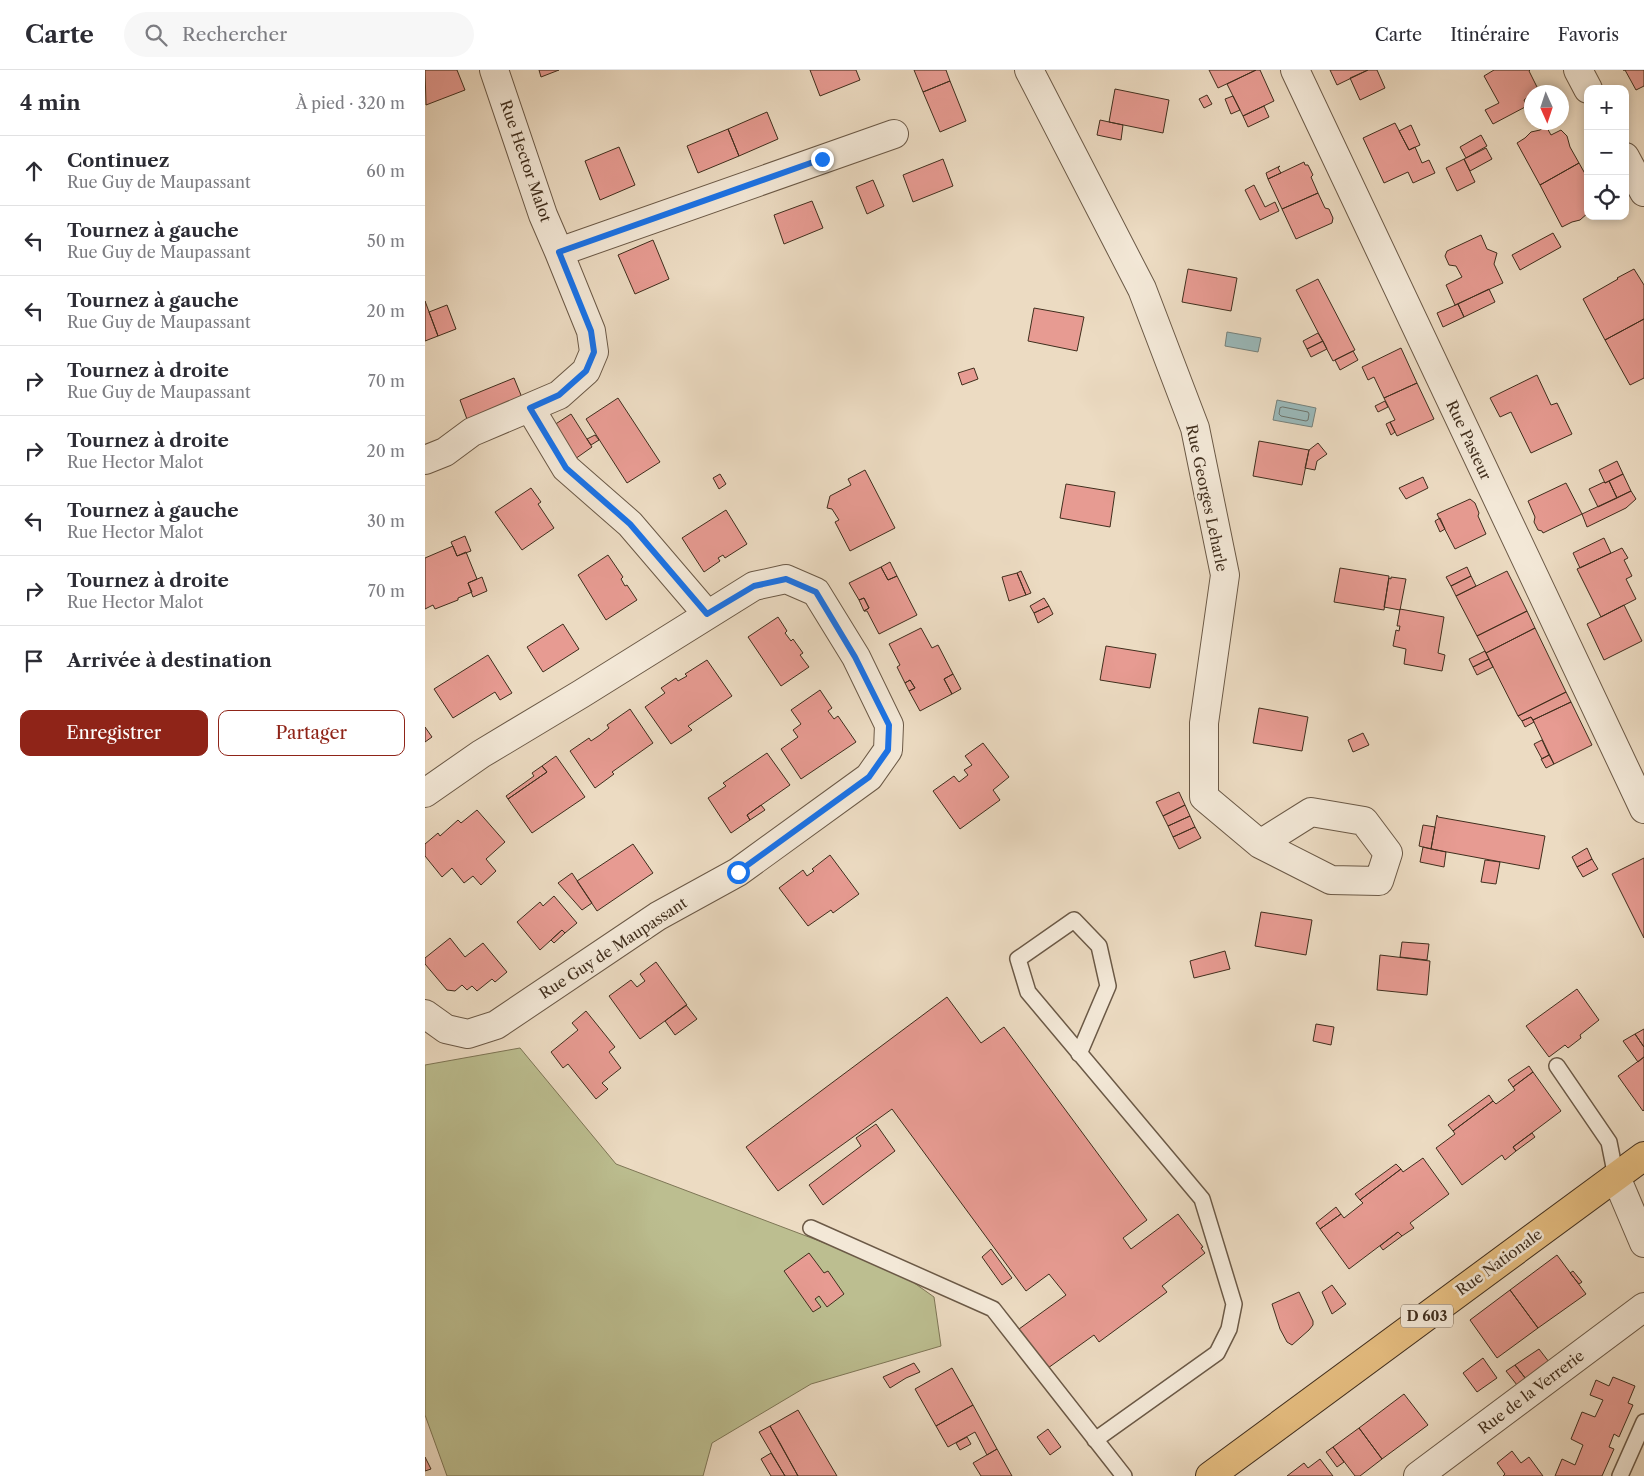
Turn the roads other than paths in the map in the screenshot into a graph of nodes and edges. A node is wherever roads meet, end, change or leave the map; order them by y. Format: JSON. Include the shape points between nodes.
{"nodes":[{"id":1,"x":494,"y":70,"type":"edge"},
{"id":2,"x":1029,"y":70,"type":"edge"},
{"id":3,"x":1295,"y":70,"type":"edge"},
{"id":4,"x":1578,"y":70,"type":"edge"},
{"id":5,"x":1586,"y":85,"type":"edge"},
{"id":6,"x":894,"y":134,"type":"dead end"},
{"id":7,"x":1629,"y":164,"type":"edge"},
{"id":8,"x":1644,"y":192,"type":"edge"},
{"id":9,"x":559,"y":252,"type":"junction"},
{"id":10,"x":530,"y":408,"type":"junction"},
{"id":11,"x":425,"y":460,"type":"edge"},
{"id":12,"x":707,"y":614,"type":"junction"},
{"id":13,"x":425,"y":793,"type":"edge"},
{"id":14,"x":1644,"y":809,"type":"edge"},
{"id":15,"x":1260,"y":844,"type":"dead end"},
{"id":16,"x":432,"y":1028,"type":"edge"},
{"id":17,"x":1079,"y":1054,"type":"junction"},
{"id":18,"x":1557,"y":1066,"type":"dead end"},
{"id":19,"x":1644,"y":1156,"type":"edge"},
{"id":20,"x":1616,"y":1177,"type":"junction"},
{"id":21,"x":811,"y":1228,"type":"dead end"},
{"id":22,"x":1644,"y":1243,"type":"edge"},
{"id":23,"x":1644,"y":1307,"type":"edge"},
{"id":24,"x":1644,"y":1422,"type":"edge"},
{"id":25,"x":1095,"y":1440,"type":"junction"},
{"id":26,"x":1123,"y":1476,"type":"edge"},
{"id":27,"x":1210,"y":1476,"type":"edge"},
{"id":28,"x":1418,"y":1476,"type":"edge"},
{"id":29,"x":1621,"y":1476,"type":"edge"}],
"edges":[{"from":1,"to":9,"type":"street","name":"Rue Hector Malot","via":[[543,215]]},
{"from":2,"to":15,"type":"street","name":"Rue Georges Leharle","via":[[1141,289],[1195,428],[1225,575],[1204,723],[1204,797]]},
{"from":3,"to":14,"type":"street","name":"Rue Pasteur"},
{"from":4,"to":5,"type":"street"},
{"from":6,"to":9,"type":"street"},
{"from":7,"to":8,"type":"street"},
{"from":9,"to":10,"type":"street","name":"Rue Hector Malot","via":[[591,331],[594,352],[586,371],[559,395]]},
{"from":10,"to":11,"type":"street","name":"Rue Hector Malot","via":[[472,432],[445,452]]},
{"from":10,"to":12,"type":"street","via":[[566,468],[630,524]]},
{"from":12,"to":13,"type":"street","name":"Rue Guy de Maupassant","via":[[481,754]]},
{"from":12,"to":16,"type":"street","name":"Rue Guy de Maupassant","via":[[754,586],[786,579],[816,592],[855,657],[889,725],[888,750],[869,777],[738,872],[657,916],[495,1025],[468,1034]]},
{"from":17,"to":17,"type":"lane","via":[[1028,992],[1018,958],[1074,920],[1099,946],[1108,986]]},
{"from":17,"to":25,"type":"lane","via":[[1202,1199],[1234,1304],[1229,1330],[1217,1353]]},
{"from":18,"to":20,"type":"lane","via":[[1609,1142]]},
{"from":19,"to":20,"type":"main road","name":"Rue Nationale","number":"D 603"},
{"from":20,"to":22,"type":"street"},
{"from":20,"to":27,"type":"main road","name":"Rue Nationale","number":"D 603"},
{"from":21,"to":25,"type":"lane","via":[[993,1309]]},
{"from":23,"to":28,"type":"street","name":"Rue de la Verrerie"},
{"from":24,"to":29,"type":"lane"},
{"from":25,"to":26,"type":"lane"}]}
